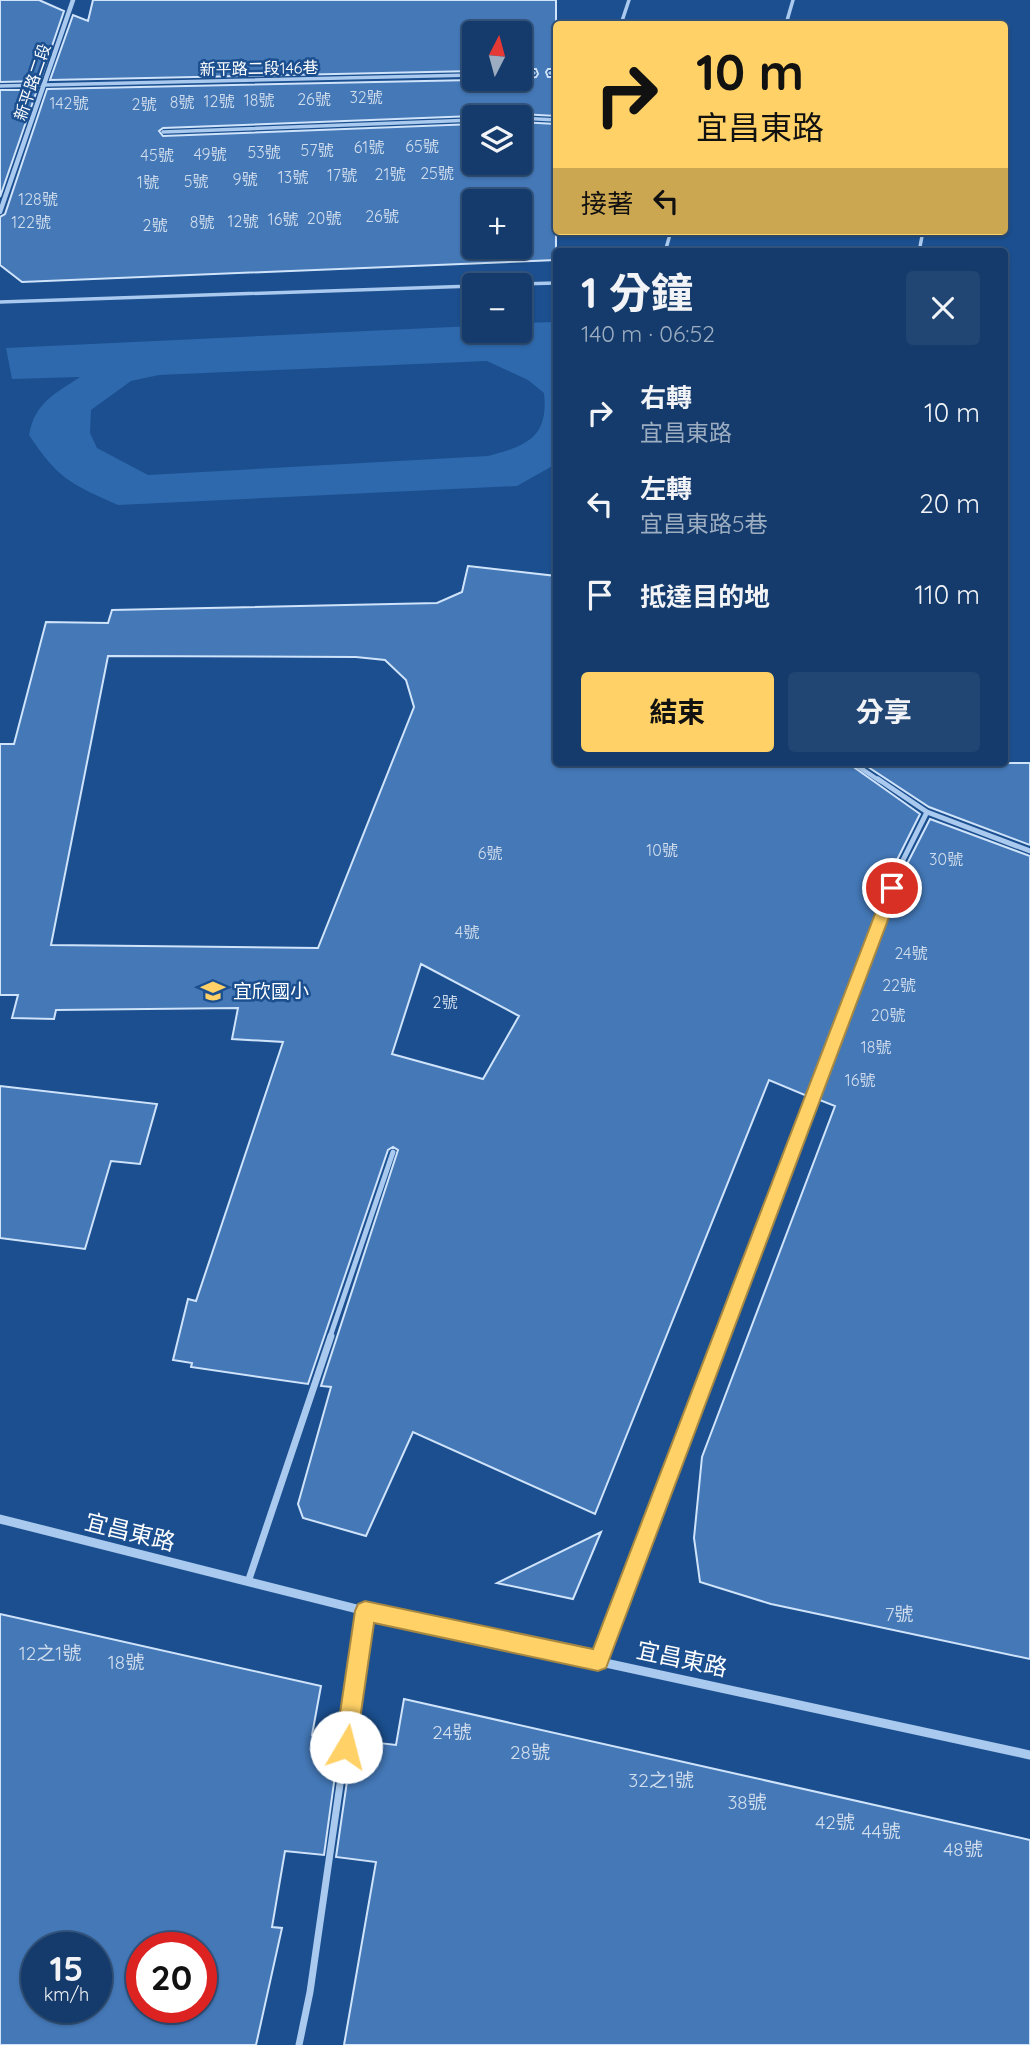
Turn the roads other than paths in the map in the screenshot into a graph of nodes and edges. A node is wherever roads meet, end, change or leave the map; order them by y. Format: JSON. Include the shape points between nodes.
{"nodes":[{"id":1,"x":73,"y":0,"type":"edge"},
{"id":2,"x":629,"y":0,"type":"edge"},
{"id":3,"x":793,"y":0,"type":"edge"},
{"id":4,"x":622,"y":21,"type":"edge"},
{"id":5,"x":787,"y":21,"type":"edge"},
{"id":6,"x":553,"y":72,"type":"edge"},
{"id":7,"x":550,"y":73,"type":"dead end"},
{"id":8,"x":462,"y":75,"type":"edge"},
{"id":9,"x":44,"y":85,"type":"junction"},
{"id":10,"x":0,"y":86,"type":"edge"},
{"id":11,"x":532,"y":119,"type":"edge"},
{"id":12,"x":462,"y":120,"type":"edge"},
{"id":13,"x":553,"y":120,"type":"edge"},
{"id":14,"x":163,"y":132,"type":"dead end"},
{"id":15,"x":0,"y":212,"type":"edge"},
{"id":16,"x":553,"y":283,"type":"edge"},
{"id":17,"x":532,"y":284,"type":"edge"},
{"id":18,"x":462,"y":286,"type":"edge"},
{"id":19,"x":0,"y":302,"type":"edge"},
{"id":20,"x":858,"y":766,"type":"edge"},
{"id":21,"x":927,"y":812,"type":"junction"},
{"id":22,"x":1030,"y":850,"type":"edge"},
{"id":23,"x":393,"y":1152,"type":"dead end"},
{"id":24,"x":0,"y":1519,"type":"edge"},
{"id":25,"x":248,"y":1582,"type":"junction"},
{"id":26,"x":365,"y":1611,"type":"junction"},
{"id":27,"x":598,"y":1661,"type":"junction"},
{"id":28,"x":1030,"y":1755,"type":"edge"},
{"id":29,"x":299,"y":2045,"type":"edge"}],
"edges":[{"from":1,"to":9,"type":"street","name":"新平路二段"},
{"from":2,"to":4,"type":"lane"},
{"from":3,"to":5,"type":"lane"},
{"from":6,"to":7,"type":"lane"},
{"from":8,"to":9,"type":"lane","name":"新平路二段146巷"},
{"from":9,"to":10,"type":"lane","name":"新平路二段146巷"},
{"from":9,"to":15,"type":"street","name":"新平路二段"},
{"from":11,"to":13,"type":"lane"},
{"from":12,"to":14,"type":"lane"},
{"from":16,"to":17,"type":"lane"},
{"from":18,"to":19,"type":"lane"},
{"from":20,"to":21,"type":"lane"},
{"from":21,"to":22,"type":"lane"},
{"from":21,"to":27,"type":"lane","via":[[902,862]]},
{"from":23,"to":25,"type":"lane"},
{"from":24,"to":25,"type":"street","name":"宜昌東路"},
{"from":25,"to":26,"type":"street","name":"宜昌東路"},
{"from":26,"to":27,"type":"street","name":"宜昌東路"},
{"from":26,"to":29,"type":"lane"},
{"from":27,"to":28,"type":"street","name":"宜昌東路"}]}
